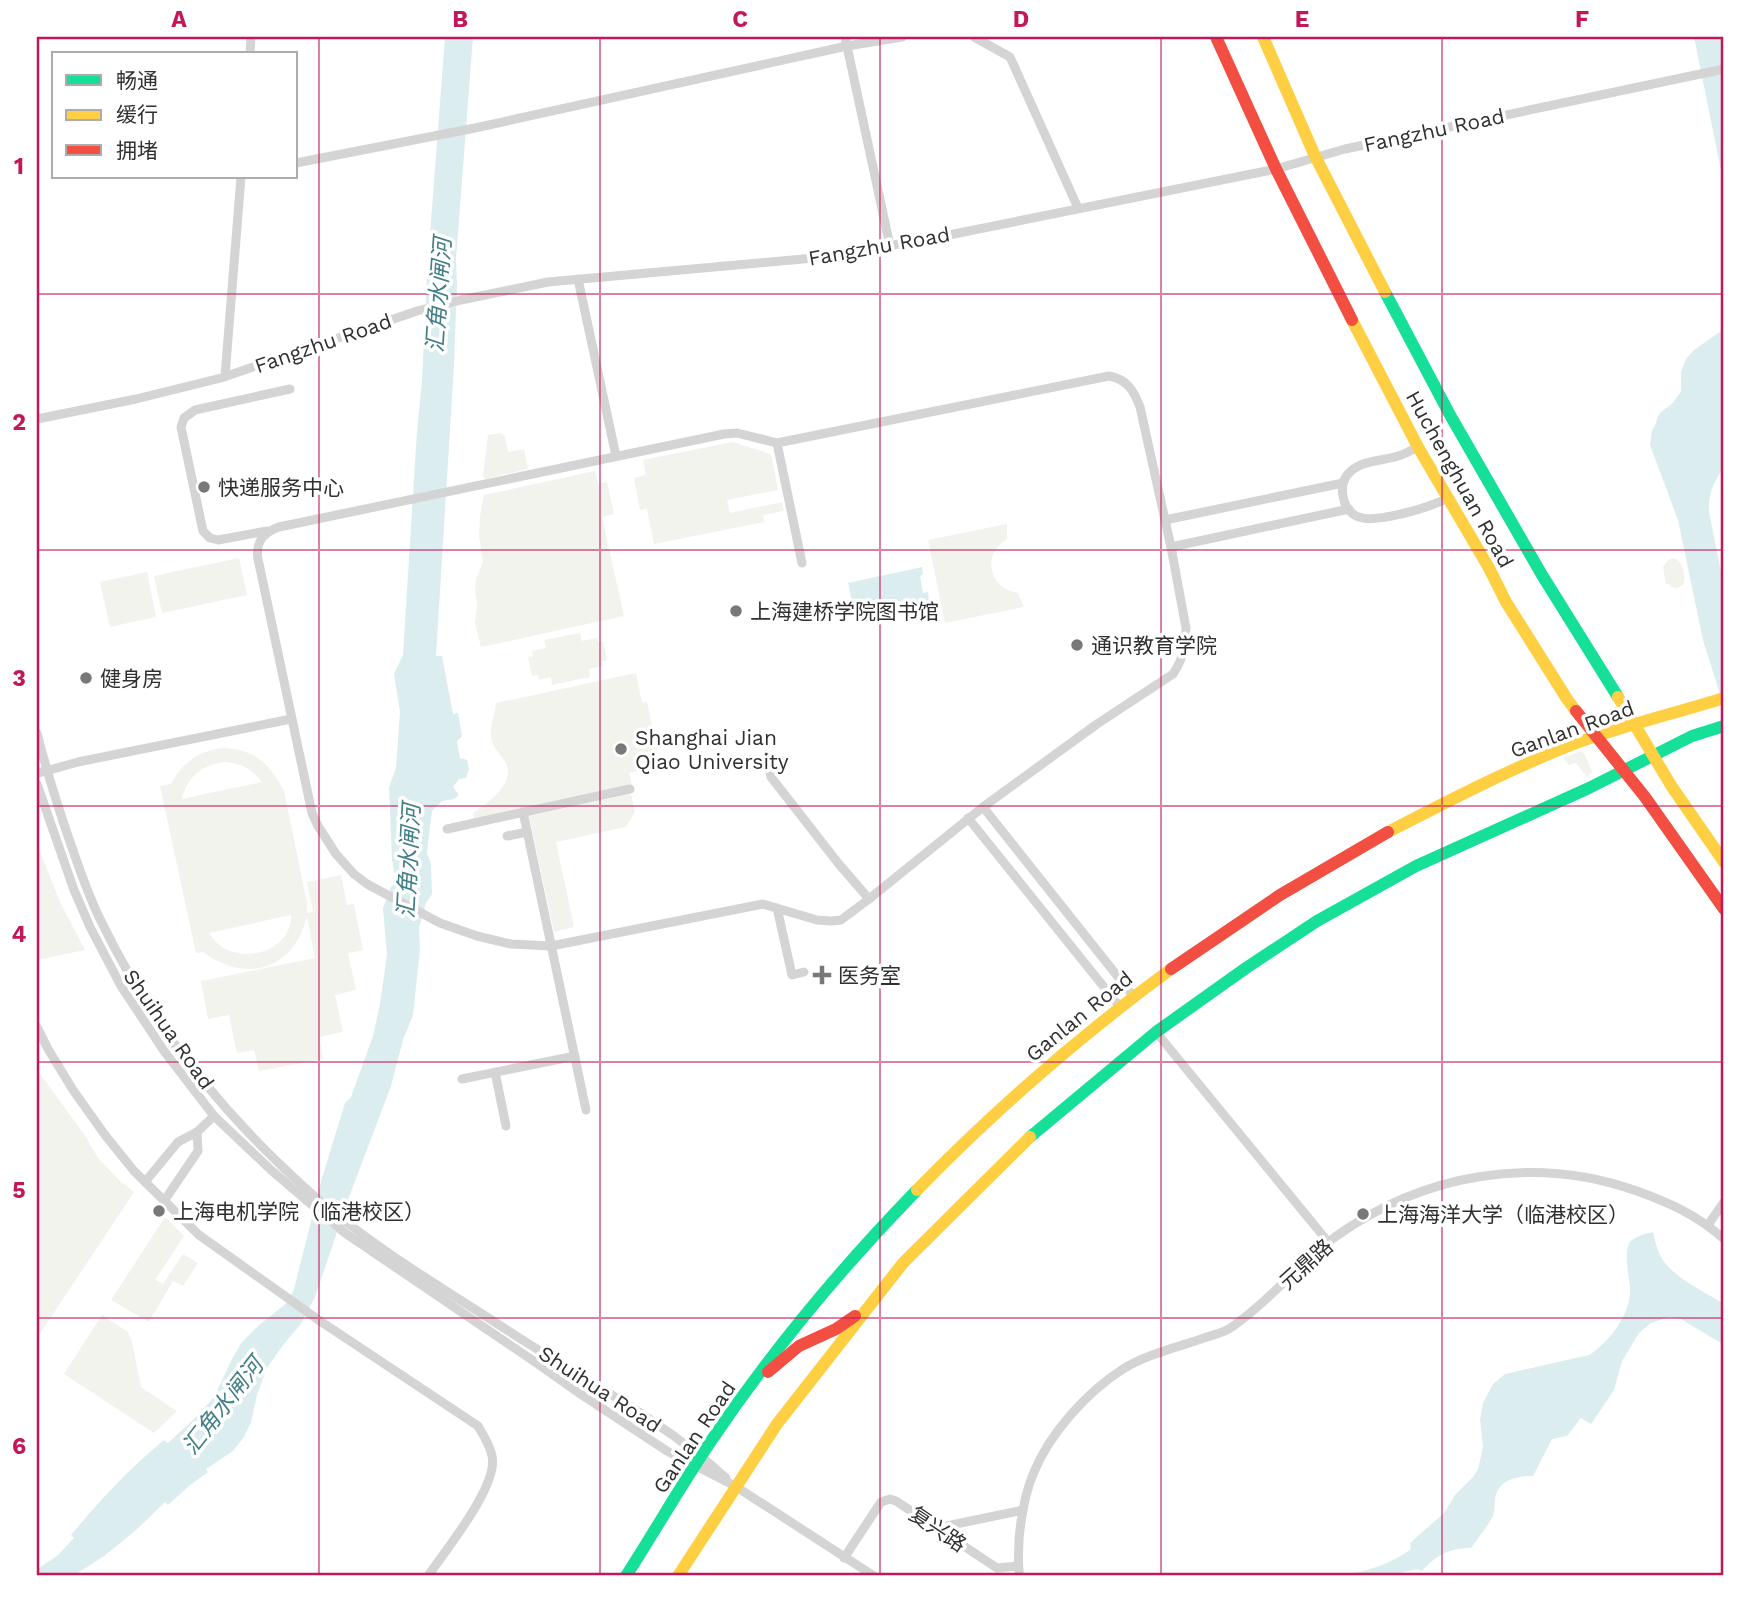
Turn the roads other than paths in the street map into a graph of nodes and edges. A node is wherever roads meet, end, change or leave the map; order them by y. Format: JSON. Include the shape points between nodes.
{"nodes":[{"id":1,"x":902,"y":37,"type":"edge"},
{"id":2,"x":974,"y":37,"type":"edge"},
{"id":3,"x":1216,"y":37,"type":"edge"},
{"id":4,"x":1263,"y":37,"type":"edge"},
{"id":5,"x":846,"y":42,"type":"edge"},
{"id":6,"x":1724,"y":69,"type":"edge"},
{"id":7,"x":1315,"y":156,"type":"junction"},
{"id":8,"x":298,"y":163,"type":"edge"},
{"id":9,"x":1276,"y":169,"type":"junction"},
{"id":10,"x":241,"y":178,"type":"edge"},
{"id":11,"x":1078,"y":208,"type":"junction"},
{"id":12,"x":890,"y":246,"type":"junction"},
{"id":13,"x":578,"y":279,"type":"junction"},
{"id":14,"x":225,"y":376,"type":"junction"},
{"id":15,"x":290,"y":388,"type":"dead end"},
{"id":16,"x":37,"y":419,"type":"edge"},
{"id":17,"x":777,"y":443,"type":"junction"},
{"id":18,"x":1418,"y":447,"type":"junction"},
{"id":19,"x":616,"y":456,"type":"junction"},
{"id":20,"x":1343,"y":483,"type":"junction"},
{"id":21,"x":1448,"y":498,"type":"junction"},
{"id":22,"x":1349,"y":509,"type":"junction"},
{"id":23,"x":1165,"y":520,"type":"junction"},
{"id":24,"x":269,"y":531,"type":"junction"},
{"id":25,"x":1171,"y":547,"type":"junction"},
{"id":26,"x":802,"y":563,"type":"dead end"},
{"id":27,"x":1722,"y":699,"type":"edge"},
{"id":28,"x":291,"y":719,"type":"junction"},
{"id":29,"x":1634,"y":726,"type":"junction"},
{"id":30,"x":1724,"y":726,"type":"edge"},
{"id":31,"x":37,"y":733,"type":"edge"},
{"id":32,"x":1596,"y":736,"type":"junction"},
{"id":33,"x":1653,"y":755,"type":"junction"},
{"id":34,"x":766,"y":756,"type":"dead end"},
{"id":35,"x":1624,"y":770,"type":"junction"},
{"id":36,"x":42,"y":772,"type":"edge"},
{"id":37,"x":37,"y":784,"type":"edge"},
{"id":38,"x":630,"y":789,"type":"dead end"},
{"id":39,"x":983,"y":807,"type":"junction"},
{"id":40,"x":523,"y":812,"type":"junction"},
{"id":41,"x":968,"y":818,"type":"junction"},
{"id":42,"x":447,"y":829,"type":"dead end"},
{"id":43,"x":527,"y":832,"type":"junction"},
{"id":44,"x":507,"y":836,"type":"dead end"},
{"id":45,"x":1023,"y":858,"type":"junction"},
{"id":46,"x":1724,"y":862,"type":"edge"},
{"id":47,"x":1009,"y":869,"type":"junction"},
{"id":48,"x":869,"y":899,"type":"junction"},
{"id":49,"x":778,"y":908,"type":"junction"},
{"id":50,"x":1724,"y":909,"type":"edge"},
{"id":51,"x":551,"y":946,"type":"junction"},
{"id":52,"x":804,"y":972,"type":"dead end"},
{"id":53,"x":1134,"y":997,"type":"junction"},
{"id":54,"x":1120,"y":1007,"type":"junction"},
{"id":55,"x":37,"y":1027,"type":"edge"},
{"id":56,"x":1156,"y":1032,"type":"junction"},
{"id":57,"x":575,"y":1056,"type":"junction"},
{"id":58,"x":495,"y":1072,"type":"junction"},
{"id":59,"x":462,"y":1079,"type":"dead end"},
{"id":60,"x":586,"y":1110,"type":"dead end"},
{"id":61,"x":214,"y":1115,"type":"junction"},
{"id":62,"x":506,"y":1126,"type":"dead end"},
{"id":63,"x":197,"y":1132,"type":"junction"},
{"id":64,"x":145,"y":1182,"type":"junction"},
{"id":65,"x":164,"y":1201,"type":"junction"},
{"id":66,"x":1724,"y":1202,"type":"edge"},
{"id":67,"x":1708,"y":1225,"type":"junction"},
{"id":68,"x":1724,"y":1238,"type":"edge"},
{"id":69,"x":1329,"y":1243,"type":"junction"},
{"id":70,"x":867,"y":1308,"type":"junction"},
{"id":71,"x":747,"y":1391,"type":"junction"},
{"id":72,"x":698,"y":1461,"type":"junction"},
{"id":73,"x":735,"y":1486,"type":"junction"},
{"id":74,"x":1023,"y":1510,"type":"junction"},
{"id":75,"x":937,"y":1528,"type":"junction"},
{"id":76,"x":844,"y":1558,"type":"junction"},
{"id":77,"x":1019,"y":1571,"type":"edge"},
{"id":78,"x":428,"y":1576,"type":"edge"},
{"id":79,"x":626,"y":1576,"type":"edge"},
{"id":80,"x":678,"y":1576,"type":"edge"},
{"id":81,"x":874,"y":1576,"type":"edge"}],
"edges":[{"from":1,"to":5,"type":"street"},
{"from":2,"to":11,"type":"street","via":[[1010,57]]},
{"from":3,"to":9,"type":"main road","name":"Huchenghuan Road"},
{"from":4,"to":7,"type":"main road","name":"Huchenghuan Road"},
{"from":5,"to":8,"type":"street","via":[[475,128]]},
{"from":5,"to":12,"type":"street"},
{"from":6,"to":7,"type":"street","name":"Fangzhu Road"},
{"from":7,"to":9,"type":"street","name":"Fangzhu Road"},
{"from":7,"to":29,"type":"main road","name":"Huchenghuan Road","via":[[1450,415]]},
{"from":9,"to":11,"type":"street","name":"Fangzhu Road"},
{"from":9,"to":18,"type":"main road","name":"Huchenghuan Road"},
{"from":10,"to":14,"type":"street"},
{"from":11,"to":12,"type":"street","name":"Fangzhu Road"},
{"from":12,"to":13,"type":"street","name":"Fangzhu Road","via":[[825,257]]},
{"from":13,"to":14,"type":"street","name":"Fangzhu Road","via":[[417,311]]},
{"from":13,"to":19,"type":"street"},
{"from":14,"to":16,"type":"street","name":"Fangzhu Road"},
{"from":15,"to":24,"type":"street","via":[[195,410],[181,427],[203,531],[218,540]]},
{"from":17,"to":19,"type":"street","via":[[731,433]]},
{"from":17,"to":23,"type":"street","via":[[1116,377],[1136,396]]},
{"from":17,"to":26,"type":"street"},
{"from":18,"to":20,"type":"street","via":[[1361,465]]},
{"from":18,"to":21,"type":"main road","name":"Huchenghuan Road"},
{"from":19,"to":24,"type":"street"},
{"from":20,"to":22,"type":"street"},
{"from":20,"to":23,"type":"street"},
{"from":21,"to":22,"type":"street","via":[[1377,519],[1363,518]]},
{"from":21,"to":32,"type":"main road","name":"Huchenghuan Road","via":[[1513,613]]},
{"from":22,"to":25,"type":"street"},
{"from":23,"to":25,"type":"street"},
{"from":24,"to":28,"type":"street","via":[[257,552]]},
{"from":25,"to":39,"type":"street","via":[[1186,628],[1183,655],[1173,674]]},
{"from":27,"to":29,"type":"main road","name":"Ganlan Road"},
{"from":28,"to":36,"type":"street"},
{"from":28,"to":51,"type":"street","via":[[312,813],[335,854],[354,874],[431,918],[477,936]]},
{"from":29,"to":32,"type":"main road","name":"Ganlan Road"},
{"from":29,"to":33,"type":"main road","name":"Huchenghuan Road"},
{"from":30,"to":33,"type":"main road"},
{"from":31,"to":36,"type":"street","name":"Shuihua Road"},
{"from":32,"to":35,"type":"main road","name":"Huchenghuan Road"},
{"from":32,"to":53,"type":"main road","name":"Ganlan Road","via":[[1481,785],[1346,855],[1211,939]]},
{"from":33,"to":35,"type":"main road"},
{"from":33,"to":46,"type":"main road","name":"Huchenghuan Road"},
{"from":34,"to":48,"type":"street","via":[[771,777]]},
{"from":35,"to":50,"type":"main road","name":"Huchenghuan Road"},
{"from":35,"to":56,"type":"main road","via":[[1369,891],[1246,968]]},
{"from":36,"to":72,"type":"street","name":"Shuihua Road","via":[[102,923],[133,982],[174,1044],[242,1126],[313,1195],[383,1249],[613,1396]]},
{"from":37,"to":61,"type":"street","name":"Shuihua Road","via":[[74,890],[107,962],[164,1051]]},
{"from":38,"to":40,"type":"street"},
{"from":39,"to":41,"type":"street"},
{"from":39,"to":45,"type":"street"},
{"from":40,"to":42,"type":"street"},
{"from":40,"to":43,"type":"street"},
{"from":41,"to":47,"type":"street"},
{"from":41,"to":48,"type":"street"},
{"from":43,"to":44,"type":"street"},
{"from":43,"to":51,"type":"street"},
{"from":45,"to":47,"type":"street"},
{"from":45,"to":53,"type":"street"},
{"from":47,"to":54,"type":"street"},
{"from":48,"to":49,"type":"street","via":[[841,920],[831,921]]},
{"from":49,"to":51,"type":"street","via":[[763,904]]},
{"from":49,"to":52,"type":"street","via":[[792,975]]},
{"from":51,"to":57,"type":"street"},
{"from":53,"to":54,"type":"main road","name":"Ganlan Road"},
{"from":54,"to":71,"type":"main road","name":"Ganlan Road","via":[[1056,1057],[920,1185],[819,1297]]},
{"from":55,"to":64,"type":"street","via":[[73,1090]]},
{"from":56,"to":69,"type":"street"},
{"from":56,"to":70,"type":"main road","via":[[1027,1139],[904,1263]]},
{"from":57,"to":58,"type":"street"},
{"from":57,"to":60,"type":"street"},
{"from":58,"to":59,"type":"street"},
{"from":58,"to":62,"type":"street"},
{"from":61,"to":63,"type":"street"},
{"from":61,"to":72,"type":"street","name":"Shuihua Road","via":[[345,1233],[667,1451]]},
{"from":63,"to":64,"type":"street","via":[[178,1142]]},
{"from":63,"to":65,"type":"street","via":[[198,1152]]},
{"from":64,"to":65,"type":"street"},
{"from":65,"to":78,"type":"street","via":[[199,1235],[275,1290],[478,1426],[493,1458],[490,1475],[482,1497]]},
{"from":66,"to":67,"type":"street"},
{"from":67,"to":68,"type":"street","name":"元鼎路"},
{"from":67,"to":69,"type":"street","name":"元鼎路","via":[[1678,1207],[1610,1181],[1524,1172],[1475,1177],[1414,1194],[1386,1206]]},
{"from":69,"to":74,"type":"street","name":"元鼎路","via":[[1227,1330],[1142,1360],[1098,1388],[1054,1437],[1033,1473]]},
{"from":70,"to":71,"type":"main road","via":[[799,1346]]},
{"from":70,"to":73,"type":"main road"},
{"from":71,"to":72,"type":"main road","name":"Ganlan Road"},
{"from":72,"to":73,"type":"street","name":"Shuihua Road"},
{"from":72,"to":79,"type":"main road","name":"Ganlan Road"},
{"from":73,"to":76,"type":"street","name":"Shuihua Road"},
{"from":73,"to":80,"type":"main road"},
{"from":74,"to":75,"type":"street"},
{"from":74,"to":77,"type":"street","name":"元鼎路"},
{"from":75,"to":76,"type":"street","name":"复兴路","via":[[896,1501],[885,1499]]},
{"from":75,"to":77,"type":"street","name":"复兴路","via":[[997,1568]]},
{"from":76,"to":81,"type":"street","name":"Shuihua Road"}]}
